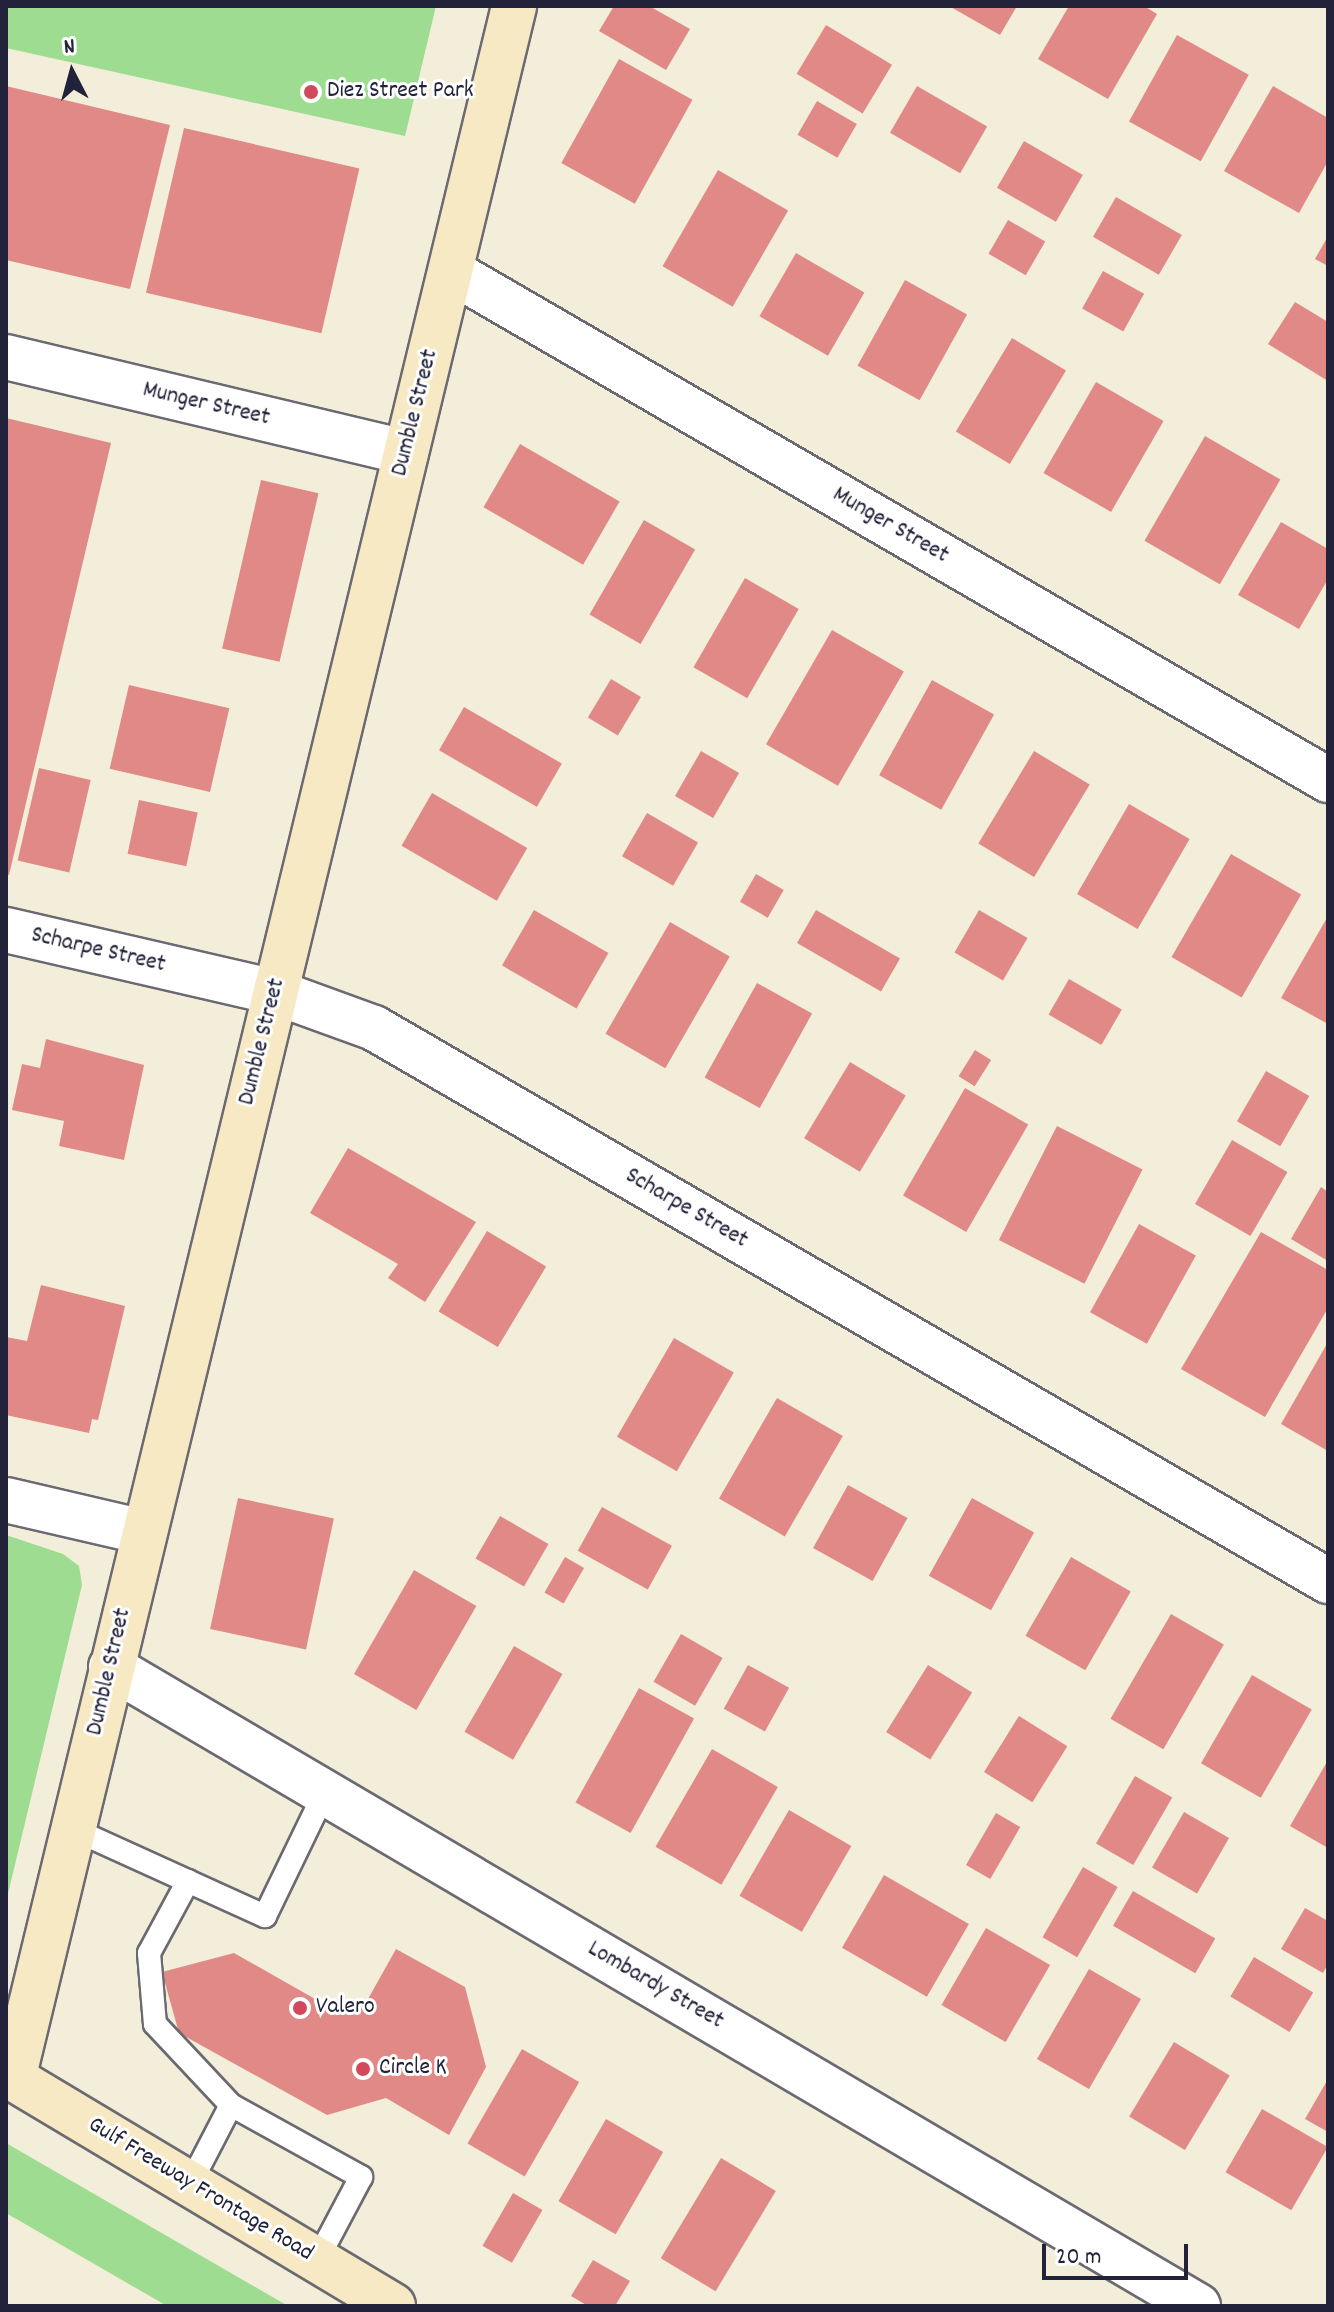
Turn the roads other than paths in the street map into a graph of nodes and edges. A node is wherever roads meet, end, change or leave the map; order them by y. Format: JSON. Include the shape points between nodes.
{"nodes":[{"id":1,"x":514,"y":6,"type":"edge"},
{"id":2,"x":452,"y":272,"type":"junction"},
{"id":3,"x":6,"y":357,"type":"edge"},
{"id":4,"x":406,"y":452,"type":"junction"},
{"id":5,"x":1328,"y":780,"type":"edge"},
{"id":6,"x":6,"y":930,"type":"edge"},
{"id":7,"x":275,"y":992,"type":"junction"},
{"id":8,"x":6,"y":1500,"type":"edge"},
{"id":9,"x":144,"y":1532,"type":"junction"},
{"id":10,"x":1328,"y":1581,"type":"edge"},
{"id":11,"x":111,"y":1667,"type":"junction"},
{"id":12,"x":325,"y":1792,"type":"junction"},
{"id":13,"x":73,"y":1829,"type":"junction"},
{"id":14,"x":188,"y":1881,"type":"junction"},
{"id":15,"x":10,"y":2076,"type":"edge"},
{"id":16,"x":231,"y":2105,"type":"junction"},
{"id":17,"x":190,"y":2184,"type":"junction"},
{"id":18,"x":317,"y":2260,"type":"junction"},
{"id":19,"x":393,"y":2306,"type":"edge"},
{"id":20,"x":1198,"y":2306,"type":"edge"}],
"edges":[{"from":1,"to":2,"type":"street","name":"Dumble Street"},
{"from":2,"to":4,"type":"street","name":"Dumble Street"},
{"from":2,"to":5,"type":"street","name":"Munger Street"},
{"from":3,"to":4,"type":"street","name":"Munger Street"},
{"from":4,"to":7,"type":"street","name":"Dumble Street"},
{"from":6,"to":7,"type":"street","name":"Scharpe Street"},
{"from":7,"to":9,"type":"street","name":"Dumble Street"},
{"from":7,"to":10,"type":"street","name":"Scharpe Street","via":[[374,1028]]},
{"from":8,"to":9,"type":"street"},
{"from":9,"to":11,"type":"street","name":"Dumble Street"},
{"from":11,"to":12,"type":"street","name":"Lombardy Street"},
{"from":11,"to":13,"type":"street","name":"Dumble Street"},
{"from":12,"to":14,"type":"lane","via":[[265,1916]]},
{"from":12,"to":20,"type":"street","name":"Lombardy Street"},
{"from":13,"to":14,"type":"lane"},
{"from":13,"to":15,"type":"street","name":"Dumble Street"},
{"from":14,"to":16,"type":"lane","via":[[149,1953],[155,2024]]},
{"from":15,"to":17,"type":"street","name":"Gulf Freeway Frontage Road"},
{"from":16,"to":17,"type":"lane"},
{"from":16,"to":18,"type":"lane","via":[[361,2177]]},
{"from":17,"to":18,"type":"street","name":"Gulf Freeway Frontage Road"},
{"from":18,"to":19,"type":"street","name":"Gulf Freeway Frontage Road"}]}
